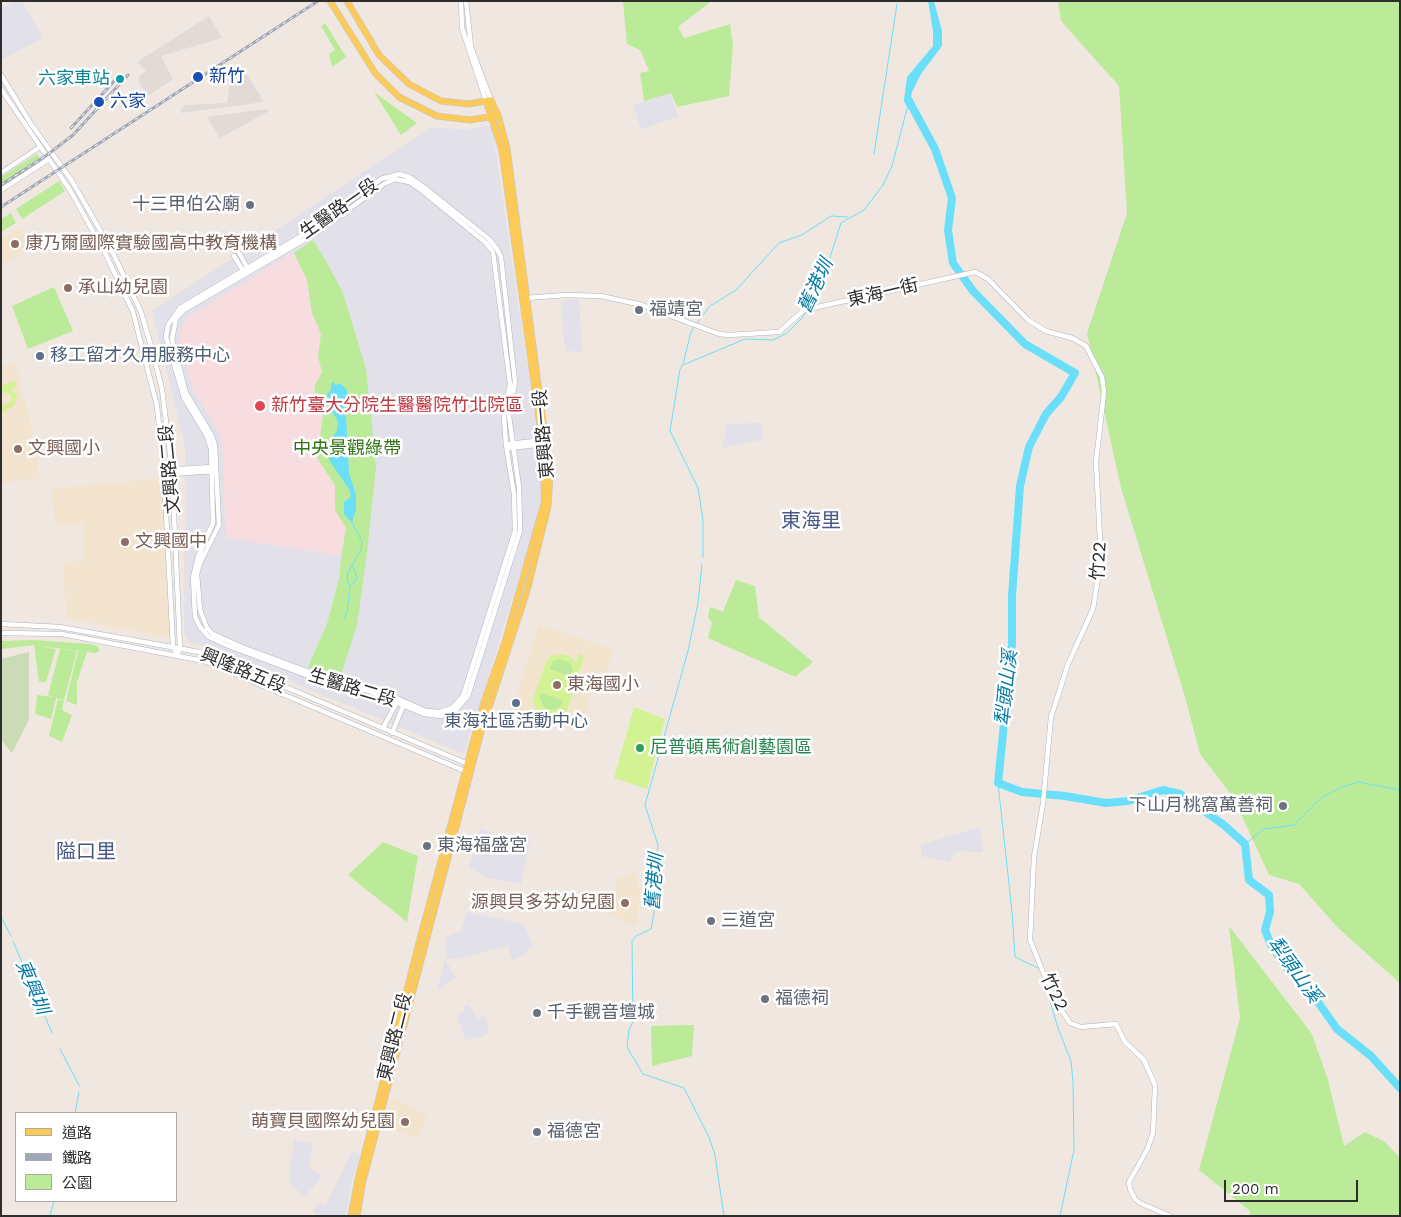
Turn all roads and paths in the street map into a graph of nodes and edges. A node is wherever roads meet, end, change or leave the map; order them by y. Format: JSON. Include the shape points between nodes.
{"nodes":[{"id":1,"x":330,"y":1,"type":"edge"},
{"id":2,"x":347,"y":1,"type":"edge"},
{"id":3,"x":461,"y":1,"type":"edge"},
{"id":4,"x":466,"y":1,"type":"edge"},
{"id":5,"x":1,"y":75,"type":"edge"},
{"id":6,"x":1,"y":89,"type":"edge"},
{"id":7,"x":489,"y":101,"type":"junction"},
{"id":8,"x":495,"y":116,"type":"junction"},
{"id":9,"x":46,"y":143,"type":"junction"},
{"id":10,"x":39,"y":148,"type":"junction"},
{"id":11,"x":54,"y":156,"type":"junction"},
{"id":12,"x":48,"y":160,"type":"junction"},
{"id":13,"x":1,"y":173,"type":"edge"},
{"id":14,"x":1,"y":190,"type":"edge"},
{"id":15,"x":341,"y":211,"type":"junction"},
{"id":16,"x":236,"y":255,"type":"dead end"},
{"id":17,"x":247,"y":272,"type":"junction"},
{"id":18,"x":525,"y":298,"type":"junction"},
{"id":19,"x":1072,"y":338,"type":"joint"},
{"id":20,"x":512,"y":442,"type":"junction"},
{"id":21,"x":543,"y":442,"type":"junction"},
{"id":22,"x":506,"y":446,"type":"junction"},
{"id":23,"x":512,"y":448,"type":"junction"},
{"id":24,"x":214,"y":469,"type":"junction"},
{"id":25,"x":163,"y":472,"type":"junction"},
{"id":26,"x":172,"y":472,"type":"junction"},
{"id":27,"x":1,"y":624,"type":"edge"},
{"id":28,"x":1,"y":633,"type":"edge"},
{"id":29,"x":173,"y":646,"type":"junction"},
{"id":30,"x":180,"y":648,"type":"junction"},
{"id":31,"x":177,"y":656,"type":"junction"},
{"id":32,"x":399,"y":700,"type":"junction"},
{"id":33,"x":404,"y":705,"type":"junction"},
{"id":34,"x":383,"y":728,"type":"junction"},
{"id":35,"x":392,"y":733,"type":"junction"},
{"id":36,"x":470,"y":764,"type":"junction"},
{"id":37,"x":467,"y":772,"type":"junction"},
{"id":38,"x":444,"y":860,"type":"junction"},
{"id":39,"x":351,"y":1216,"type":"edge"},
{"id":40,"x":357,"y":1216,"type":"edge"},
{"id":41,"x":1170,"y":1216,"type":"edge"}],
"edges":[{"from":1,"to":8,"type":"main road","via":[[375,73],[400,98],[437,116],[470,120]]},
{"from":2,"to":7,"type":"main road","via":[[379,55],[409,84],[441,102],[469,104]]},
{"from":3,"to":7,"type":"street","name":"東興路一段","via":[[462,28]]},
{"from":4,"to":7,"type":"street","name":"東興路一段","via":[[472,47]]},
{"from":5,"to":9,"type":"street","name":"文興路二段"},
{"from":6,"to":10,"type":"street","name":"文興路二段"},
{"from":7,"to":8,"type":"main road","name":"東興路一段"},
{"from":8,"to":18,"type":"main road","name":"東興路一段"},
{"from":9,"to":10,"type":"street"},
{"from":9,"to":11,"type":"street","name":"文興路二段"},
{"from":10,"to":12,"type":"street","name":"文興路二段"},
{"from":10,"to":13,"type":"street"},
{"from":11,"to":12,"type":"street"},
{"from":11,"to":26,"type":"street","name":"文興路二段","via":[[112,251],[140,312],[162,389]]},
{"from":12,"to":14,"type":"street"},
{"from":12,"to":25,"type":"street","name":"文興路二段","via":[[90,225],[133,312],[157,406]]},
{"from":15,"to":17,"type":"street","name":"生醫路一段"},
{"from":15,"to":20,"type":"street","name":"生醫路一段","via":[[381,179],[399,174],[424,187],[497,249],[515,382],[509,416]]},
{"from":15,"to":22,"type":"street","name":"生醫路一段","via":[[384,184],[395,180],[409,182],[493,252],[510,384],[504,417]]},
{"from":16,"to":17,"type":"street"},
{"from":17,"to":24,"type":"street","name":"生醫路一段","via":[[184,310],[172,329],[186,393],[212,436]]},
{"from":18,"to":19,"type":"street","name":"東海一街","number":"竹22","via":[[601,296],[642,305],[729,335],[779,332],[807,310],[974,272],[988,279],[1028,320],[1046,331]]},
{"from":18,"to":21,"type":"main road","name":"東興路一段"},
{"from":19,"to":41,"type":"street","name":"竹22","number":"竹22","via":[[1086,346],[1094,358],[1104,392],[1096,462],[1101,559],[1093,609],[1068,664],[1051,717],[1034,857],[1030,940],[1054,999],[1070,1023],[1081,1027],[1116,1024],[1125,1042],[1144,1060],[1155,1085],[1152,1133],[1147,1150],[1129,1182],[1130,1190],[1140,1203]]},
{"from":20,"to":21,"type":"street"},
{"from":20,"to":22,"type":"street"},
{"from":20,"to":23,"type":"street","name":"生醫路二段"},
{"from":21,"to":23,"type":"street"},
{"from":21,"to":36,"type":"main road","name":"東興路一段","via":[[550,475],[543,530],[525,599]]},
{"from":22,"to":23,"type":"street"},
{"from":22,"to":32,"type":"street","name":"生醫路二段","via":[[514,494],[515,531],[463,696],[452,708],[440,712],[426,711]]},
{"from":23,"to":33,"type":"street","name":"生醫路二段","via":[[519,487],[520,531],[468,696],[454,712],[441,716],[424,714]]},
{"from":24,"to":26,"type":"street"},
{"from":24,"to":32,"type":"street","name":"生醫路二段","via":[[219,525],[197,574],[200,610],[207,628],[242,647],[339,683],[367,685]]},
{"from":25,"to":26,"type":"street"},
{"from":25,"to":29,"type":"street","name":"文興路二段"},
{"from":26,"to":30,"type":"street","name":"文興路二段"},
{"from":27,"to":29,"type":"street","name":"興隆路五段","via":[[60,627]]},
{"from":28,"to":31,"type":"street","name":"興隆路五段","via":[[62,634]]},
{"from":29,"to":30,"type":"street","name":"興隆路五段"},
{"from":29,"to":31,"type":"street","name":"文興路二段"},
{"from":30,"to":31,"type":"street","name":"文興路二段"},
{"from":30,"to":34,"type":"street","name":"興隆路五段","via":[[217,658]]},
{"from":31,"to":37,"type":"street","name":"興隆路五段","via":[[213,664]]},
{"from":32,"to":33,"type":"street"},
{"from":32,"to":34,"type":"street"},
{"from":33,"to":35,"type":"street"},
{"from":34,"to":35,"type":"street","name":"興隆路五段"},
{"from":35,"to":36,"type":"street","name":"興隆路五段"},
{"from":36,"to":37,"type":"main road","name":"東興路一段"},
{"from":37,"to":38,"type":"main road","name":"東興路一段"},
{"from":38,"to":39,"type":"main road","name":"東興路二段","via":[[400,1015]]},
{"from":38,"to":40,"type":"main road","name":"東興路二段"}]}
